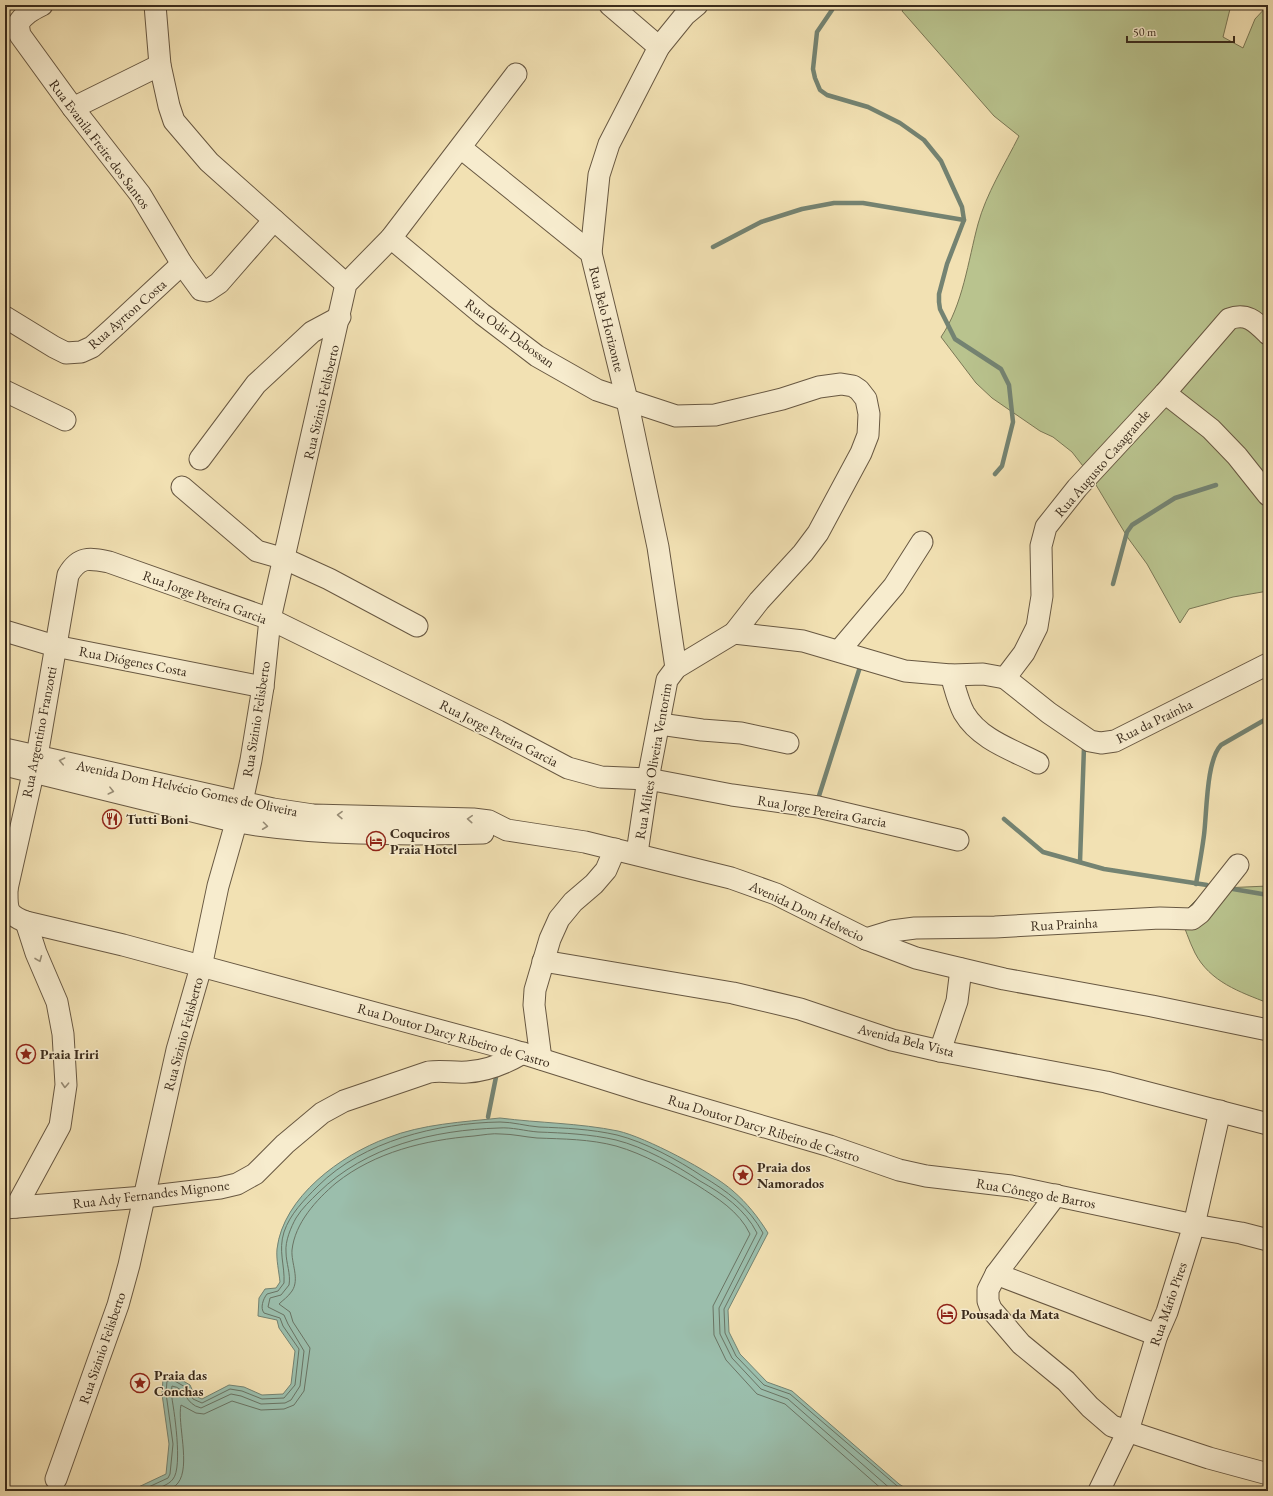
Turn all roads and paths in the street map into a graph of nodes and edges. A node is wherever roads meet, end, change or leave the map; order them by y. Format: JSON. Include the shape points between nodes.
{"nodes":[{"id":1,"x":155,"y":5,"type":"edge"},
{"id":2,"x":610,"y":5,"type":"edge"},
{"id":3,"x":697,"y":5,"type":"edge"},
{"id":4,"x":35,"y":9,"type":"edge"},
{"id":5,"x":659,"y":47,"type":"junction"},
{"id":6,"x":160,"y":65,"type":"junction"},
{"id":7,"x":516,"y":74,"type":"dead end"},
{"id":8,"x":73,"y":108,"type":"junction"},
{"id":9,"x":461,"y":148,"type":"junction"},
{"id":10,"x":274,"y":220,"type":"junction"},
{"id":11,"x":391,"y":238,"type":"junction"},
{"id":12,"x":591,"y":253,"type":"junction"},
{"id":13,"x":182,"y":264,"type":"junction"},
{"id":14,"x":346,"y":284,"type":"junction"},
{"id":15,"x":5,"y":317,"type":"edge"},
{"id":16,"x":340,"y":317,"type":"junction"},
{"id":17,"x":1268,"y":334,"type":"edge"},
{"id":18,"x":853,"y":386,"type":"joint"},
{"id":19,"x":5,"y":391,"type":"edge"},
{"id":20,"x":1165,"y":393,"type":"junction"},
{"id":21,"x":627,"y":400,"type":"junction"},
{"id":22,"x":65,"y":420,"type":"dead end"},
{"id":23,"x":200,"y":459,"type":"dead end"},
{"id":24,"x":182,"y":487,"type":"dead end"},
{"id":25,"x":1268,"y":495,"type":"edge"},
{"id":26,"x":922,"y":542,"type":"dead end"},
{"id":27,"x":285,"y":559,"type":"junction"},
{"id":28,"x":68,"y":575,"type":"joint"},
{"id":29,"x":270,"y":619,"type":"junction"},
{"id":30,"x":417,"y":626,"type":"dead end"},
{"id":31,"x":5,"y":631,"type":"edge"},
{"id":32,"x":734,"y":633,"type":"junction"},
{"id":33,"x":55,"y":646,"type":"junction"},
{"id":34,"x":839,"y":651,"type":"junction"},
{"id":35,"x":1268,"y":664,"type":"edge"},
{"id":36,"x":676,"y":668,"type":"junction"},
{"id":37,"x":951,"y":675,"type":"junction"},
{"id":38,"x":1005,"y":678,"type":"junction"},
{"id":39,"x":263,"y":687,"type":"junction"},
{"id":40,"x":660,"y":724,"type":"junction"},
{"id":41,"x":788,"y":743,"type":"dead end"},
{"id":42,"x":5,"y":749,"type":"edge"},
{"id":43,"x":35,"y":764,"type":"junction"},
{"id":44,"x":1038,"y":764,"type":"dead end"},
{"id":45,"x":5,"y":765,"type":"edge"},
{"id":46,"x":648,"y":779,"type":"junction"},
{"id":47,"x":242,"y":802,"type":"junction"},
{"id":48,"x":237,"y":822,"type":"junction"},
{"id":49,"x":507,"y":830,"type":"junction"},
{"id":50,"x":958,"y":840,"type":"dead end"},
{"id":51,"x":616,"y":849,"type":"junction"},
{"id":52,"x":637,"y":853,"type":"junction"},
{"id":53,"x":1238,"y":865,"type":"dead end"},
{"id":54,"x":6,"y":889,"type":"edge"},
{"id":55,"x":26,"y":922,"type":"junction"},
{"id":56,"x":866,"y":939,"type":"junction"},
{"id":57,"x":543,"y":961,"type":"junction"},
{"id":58,"x":201,"y":967,"type":"junction"},
{"id":59,"x":961,"y":969,"type":"junction"},
{"id":60,"x":1268,"y":1030,"type":"edge"},
{"id":61,"x":940,"y":1051,"type":"junction"},
{"id":62,"x":532,"y":1056,"type":"junction"},
{"id":63,"x":1220,"y":1111,"type":"junction"},
{"id":64,"x":1268,"y":1124,"type":"edge"},
{"id":65,"x":878,"y":1162,"type":"joint"},
{"id":66,"x":1056,"y":1195,"type":"junction"},
{"id":67,"x":144,"y":1197,"type":"junction"},
{"id":68,"x":11,"y":1208,"type":"edge"},
{"id":69,"x":1194,"y":1225,"type":"junction"},
{"id":70,"x":1268,"y":1240,"type":"edge"},
{"id":71,"x":996,"y":1274,"type":"junction"},
{"id":72,"x":1157,"y":1335,"type":"junction"},
{"id":73,"x":1128,"y":1431,"type":"junction"},
{"id":74,"x":1268,"y":1474,"type":"edge"},
{"id":75,"x":56,"y":1479,"type":"dead end"},
{"id":76,"x":1099,"y":1491,"type":"edge"}],
"edges":[{"from":1,"to":6,"type":"street"},
{"from":2,"to":5,"type":"street"},
{"from":3,"to":5,"type":"street","via":[[684,15]]},
{"from":4,"to":8,"type":"street","name":"Rua Evanila Freire dos Santos","via":[[18,24],[20,35]]},
{"from":5,"to":12,"type":"street","via":[[606,152],[599,175]]},
{"from":6,"to":8,"type":"street"},
{"from":6,"to":10,"type":"street","via":[[174,121],[209,162]]},
{"from":7,"to":9,"type":"street"},
{"from":8,"to":13,"type":"street","name":"Rua Evanila Freire dos Santos","via":[[140,194]]},
{"from":9,"to":11,"type":"street"},
{"from":9,"to":12,"type":"street","name":"Rua Belo Horizonte"},
{"from":10,"to":13,"type":"street","name":"Rua Evanila Freire dos Santos","via":[[211,290],[200,290]]},
{"from":10,"to":14,"type":"street"},
{"from":11,"to":14,"type":"street"},
{"from":11,"to":21,"type":"street","name":"Rua Odir Debossan","via":[[537,356],[597,390]]},
{"from":12,"to":21,"type":"street","name":"Rua Belo Horizonte"},
{"from":13,"to":15,"type":"street","name":"Rua Ayrton Costa","via":[[92,347],[81,352],[66,353]]},
{"from":14,"to":16,"type":"street","name":"Rua Sizinio Felisberto"},
{"from":16,"to":23,"type":"street","via":[[312,332],[256,384]]},
{"from":16,"to":27,"type":"street","name":"Rua Sizinio Felisberto"},
{"from":17,"to":20,"type":"street","name":"Rua Augusto Casagrande","via":[[1254,320],[1245,316],[1229,319]]},
{"from":18,"to":21,"type":"street","name":"Rua Odir Debossan","via":[[841,384],[819,387],[715,415],[676,416]]},
{"from":18,"to":32,"type":"street","name":"Rua Miltes Oliveira Ventorim","via":[[866,399],[869,414],[868,435],[861,453],[818,533]]},
{"from":19,"to":22,"type":"street"},
{"from":20,"to":25,"type":"street","via":[[1211,429],[1237,456]]},
{"from":20,"to":38,"type":"street","name":"Rua Augusto Casagrande","via":[[1077,488],[1046,527],[1041,546],[1042,596],[1037,626],[1024,653]]},
{"from":21,"to":36,"type":"street","name":"Rua Belo Horizonte","via":[[658,547]]},
{"from":24,"to":27,"type":"street","via":[[257,551]]},
{"from":26,"to":34,"type":"street","via":[[894,586]]},
{"from":27,"to":29,"type":"street","name":"Rua Sizinio Felisberto"},
{"from":27,"to":30,"type":"street","via":[[329,579]]},
{"from":28,"to":29,"type":"street","name":"Rua Jorge Pereira Garcia","via":[[79,561],[88,559],[109,562]]},
{"from":28,"to":33,"type":"street","name":"Rua Argentino Franzotti"},
{"from":29,"to":39,"type":"street","name":"Rua Sizinio Felisberto"},
{"from":29,"to":46,"type":"street","name":"Rua Jorge Pereira Garcia","via":[[568,768],[601,777]]},
{"from":31,"to":33,"type":"street","name":"Rua Diógenes Costa"},
{"from":32,"to":34,"type":"street","via":[[777,640],[803,641]]},
{"from":32,"to":36,"type":"street","name":"Rua Miltes Oliveira Ventorim"},
{"from":33,"to":39,"type":"street","name":"Rua Diógenes Costa"},
{"from":33,"to":43,"type":"street","name":"Rua Argentino Franzotti"},
{"from":34,"to":37,"type":"street","via":[[904,671]]},
{"from":35,"to":38,"type":"street","name":"Rua da Prainha","via":[[1115,741],[1101,743],[1090,741]]},
{"from":36,"to":40,"type":"street","name":"Rua Miltes Oliveira Ventorim","via":[[667,680]]},
{"from":37,"to":38,"type":"street","via":[[983,674]]},
{"from":37,"to":44,"type":"street","via":[[958,701],[975,727],[986,737]]},
{"from":39,"to":47,"type":"street","name":"Rua Sizinio Felisberto","via":[[252,760]]},
{"from":40,"to":41,"type":"street","via":[[741,733]]},
{"from":40,"to":46,"type":"street","name":"Rua Miltes Oliveira Ventorim"},
{"from":42,"to":43,"type":"street","name":"Avenida Dom Helvécio Gomes de Oliveira"},
{"from":43,"to":45,"type":"street","name":"Avenida Dom Helvécio Gomes de Oliveira"},
{"from":47,"to":43,"type":"street","name":"Avenida Dom Helvécio Gomes de Oliveira","one_way":true},
{"from":43,"to":48,"type":"street","name":"Avenida Dom Helvécio Gomes de Oliveira","one_way":true},
{"from":43,"to":54,"type":"street","name":"Rua Argentino Franzotti"},
{"from":46,"to":50,"type":"street","name":"Rua Jorge Pereira Garcia","via":[[732,795],[818,807]]},
{"from":46,"to":52,"type":"street","name":"Rua Miltes Oliveira Ventorim"},
{"from":47,"to":48,"type":"street","name":"Rua Sizinio Felisberto"},
{"from":49,"to":47,"type":"street","name":"Avenida Dom Helvécio Gomes de Oliveira","one_way":true,"via":[[489,821],[474,819],[313,815]]},
{"from":48,"to":49,"type":"street","name":"Avenida Dom Helvécio Gomes de Oliveira","one_way":true,"via":[[266,827],[345,833],[474,833]]},
{"from":48,"to":58,"type":"street","name":"Rua Sizinio Felisberto","via":[[218,886]]},
{"from":49,"to":51,"type":"street","name":"Avenida Dom Helvecio"},
{"from":51,"to":52,"type":"street","name":"Avenida Dom Helvecio"},
{"from":51,"to":57,"type":"street","via":[[598,880],[573,902],[559,919]]},
{"from":52,"to":56,"type":"street","name":"Avenida Dom Helvecio","via":[[731,878],[770,892]]},
{"from":53,"to":56,"type":"street","name":"Rua Prainha","via":[[1200,913],[1192,919],[1160,918],[958,929],[915,928],[892,931]]},
{"from":54,"to":55,"type":"street","name":"Rua Argentino Franzotti","via":[[9,912],[13,917]]},
{"from":55,"to":58,"type":"street","name":"Rua Doutor Darcy Ribeiro de Castro"},
{"from":55,"to":68,"type":"street","one_way":true,"via":[[57,1002],[63,1034],[66,1084],[60,1126]]},
{"from":56,"to":59,"type":"street","name":"Avenida Dom Helvecio","via":[[916,958]]},
{"from":57,"to":61,"type":"street","name":"Avenida Bela Vista","via":[[733,993],[800,1009],[892,1040]]},
{"from":57,"to":62,"type":"street","via":[[535,990]]},
{"from":58,"to":62,"type":"street","name":"Rua Doutor Darcy Ribeiro de Castro"},
{"from":58,"to":67,"type":"street","name":"Rua Sizinio Felisberto","via":[[177,1050]]},
{"from":59,"to":60,"type":"street","name":"Avenida Dom Helvecio"},
{"from":59,"to":61,"type":"street","via":[[957,1001]]},
{"from":61,"to":63,"type":"street","name":"Avenida Bela Vista","via":[[1106,1082]]},
{"from":62,"to":65,"type":"street","name":"Rua Doutor Darcy Ribeiro de Castro","via":[[642,1092]]},
{"from":62,"to":67,"type":"street","name":"Rua Ady Fernandes Mignone","via":[[476,1071],[429,1072],[344,1101],[322,1113],[255,1174],[237,1184]]},
{"from":63,"to":64,"type":"street","name":"Avenida Bela Vista"},
{"from":63,"to":69,"type":"street","name":"Rua Mário Pires"},
{"from":65,"to":66,"type":"street","name":"Rua Cônego de Barros","via":[[926,1176],[1011,1186]]},
{"from":66,"to":69,"type":"street","name":"Rua Cônego de Barros"},
{"from":66,"to":71,"type":"street"},
{"from":67,"to":68,"type":"street","name":"Rua Ady Fernandes Mignone"},
{"from":67,"to":75,"type":"street","name":"Rua Sizinio Felisberto","via":[[118,1306]]},
{"from":69,"to":70,"type":"street","name":"Rua Cônego de Barros"},
{"from":69,"to":72,"type":"street","name":"Rua Mário Pires","via":[[1167,1312]]},
{"from":71,"to":72,"type":"street"},
{"from":71,"to":73,"type":"street","via":[[988,1290],[988,1301],[1002,1323],[1021,1344],[1066,1381],[1103,1420]]},
{"from":72,"to":73,"type":"street","name":"Rua Mário Pires"},
{"from":73,"to":74,"type":"street","via":[[1209,1458]]},
{"from":73,"to":76,"type":"street","name":"Rua Mário Pires"}]}
